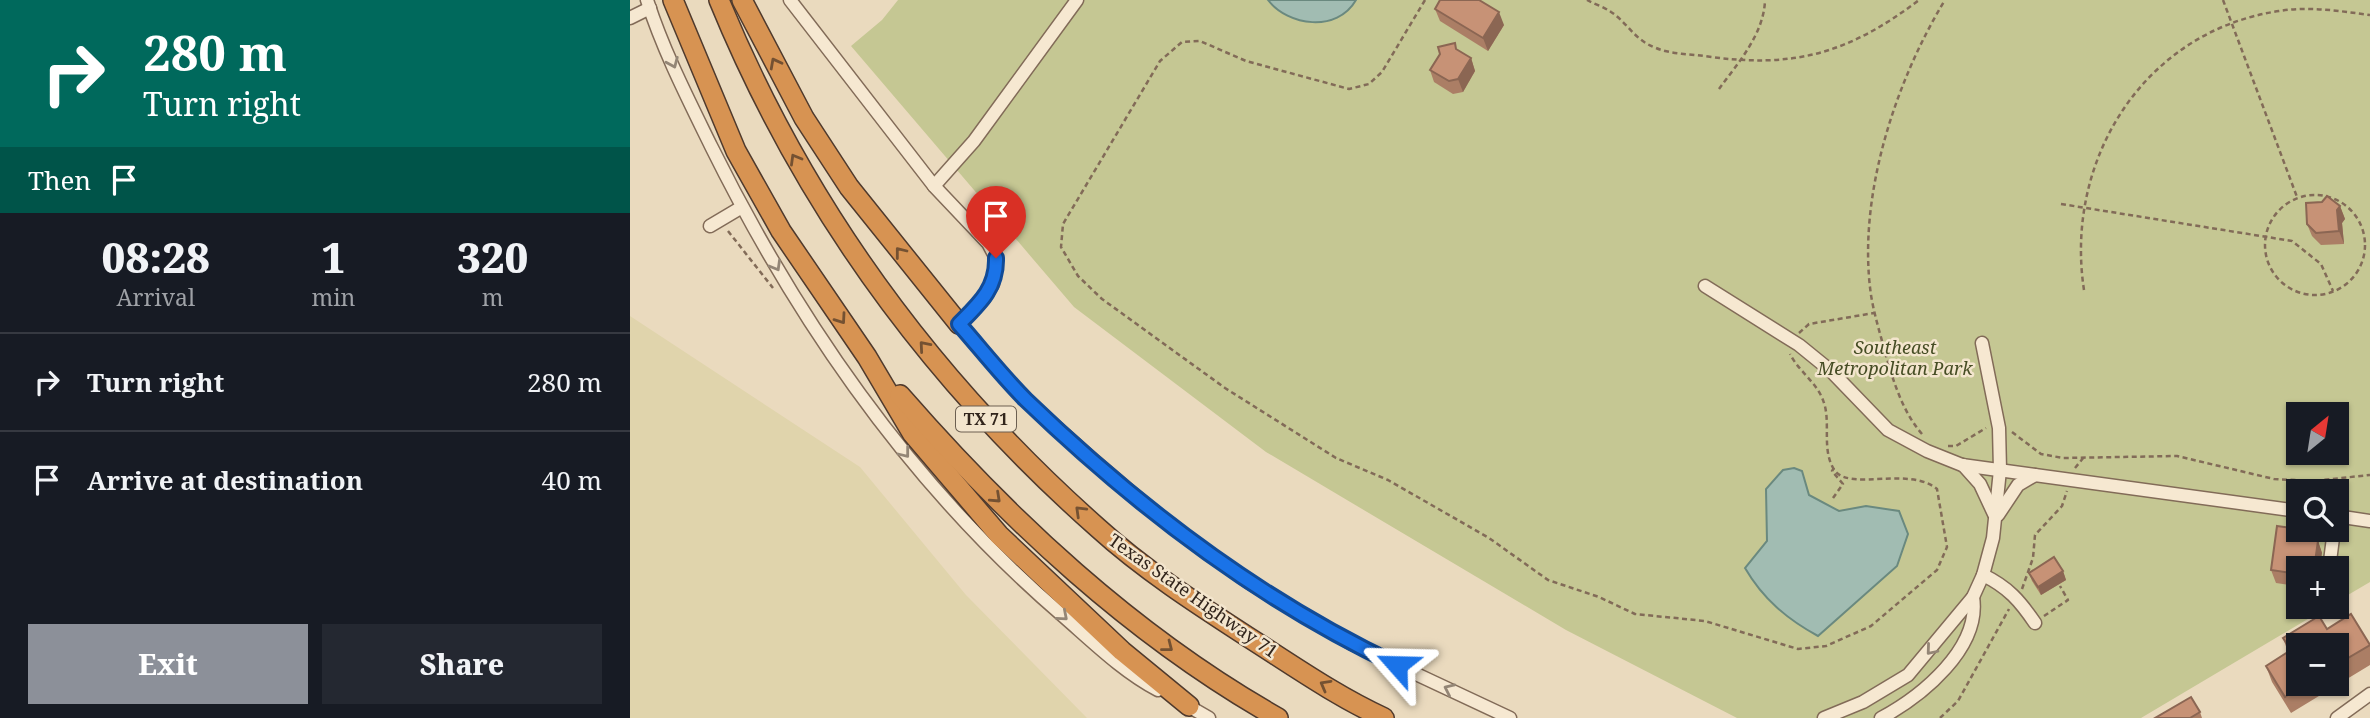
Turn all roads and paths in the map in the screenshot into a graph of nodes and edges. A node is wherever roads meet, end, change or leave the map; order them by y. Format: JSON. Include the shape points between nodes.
{"nodes":[{"id":1,"x":673,"y":0,"type":"edge"},
{"id":2,"x":719,"y":0,"type":"edge"},
{"id":3,"x":742,"y":0,"type":"edge"},
{"id":4,"x":790,"y":0,"type":"edge"},
{"id":5,"x":1077,"y":0,"type":"edge"},
{"id":6,"x":1425,"y":0,"type":"edge"},
{"id":7,"x":1587,"y":0,"type":"edge"},
{"id":8,"x":1765,"y":0,"type":"edge"},
{"id":9,"x":1919,"y":0,"type":"edge"},
{"id":10,"x":1945,"y":0,"type":"edge"},
{"id":11,"x":2222,"y":0,"type":"edge"},
{"id":12,"x":649,"y":4,"type":"edge"},
{"id":13,"x":2370,"y":15,"type":"edge"},
{"id":14,"x":630,"y":18,"type":"edge"},
{"id":15,"x":2231,"y":23,"type":"junction"},
{"id":16,"x":1739,"y":61,"type":"junction"},
{"id":17,"x":1719,"y":89,"type":"dead end"},
{"id":18,"x":934,"y":186,"type":"junction"},
{"id":19,"x":2297,"y":197,"type":"junction"},
{"id":20,"x":2061,"y":204,"type":"dead end"},
{"id":21,"x":741,"y":207,"type":"junction"},
{"id":22,"x":2083,"y":207,"type":"junction"},
{"id":23,"x":710,"y":226,"type":"dead end"},
{"id":24,"x":2265,"y":237,"type":"junction"},
{"id":25,"x":1704,"y":286,"type":"dead end"},
{"id":26,"x":2084,"y":290,"type":"dead end"},
{"id":27,"x":2333,"y":291,"type":"junction"},
{"id":28,"x":1874,"y":313,"type":"junction"},
{"id":29,"x":959,"y":324,"type":"junction"},
{"id":30,"x":1791,"y":340,"type":"junction"},
{"id":31,"x":1982,"y":343,"type":"dead end"},
{"id":32,"x":867,"y":357,"type":"junction"},
{"id":33,"x":1999,"y":428,"type":"junction"},
{"id":34,"x":1929,"y":442,"type":"dead end"},
{"id":35,"x":1941,"y":446,"type":"dead end"},
{"id":36,"x":2084,"y":457,"type":"junction"},
{"id":37,"x":2063,"y":458,"type":"junction"},
{"id":38,"x":1962,"y":465,"type":"junction"},
{"id":39,"x":1834,"y":468,"type":"junction"},
{"id":40,"x":2000,"y":470,"type":"junction"},
{"id":41,"x":2036,"y":475,"type":"junction"},
{"id":42,"x":2370,"y":475,"type":"edge"},
{"id":43,"x":1833,"y":498,"type":"dead end"},
{"id":44,"x":2286,"y":509,"type":"edge"},
{"id":45,"x":1996,"y":518,"type":"junction"},
{"id":46,"x":2349,"y":518,"type":"edge"},
{"id":47,"x":2370,"y":521,"type":"edge"},
{"id":48,"x":1983,"y":575,"type":"junction"},
{"id":49,"x":2060,"y":586,"type":"dead end"},
{"id":50,"x":2024,"y":587,"type":"dead end"},
{"id":51,"x":1973,"y":597,"type":"junction"},
{"id":52,"x":2029,"y":597,"type":"dead end"},
{"id":53,"x":2038,"y":620,"type":"joint"},
{"id":54,"x":1908,"y":674,"type":"junction"},
{"id":55,"x":1923,"y":690,"type":"junction"},
{"id":56,"x":2370,"y":694,"type":"edge"},
{"id":57,"x":1189,"y":706,"type":"junction"},
{"id":58,"x":1209,"y":718,"type":"edge"},
{"id":59,"x":1278,"y":718,"type":"edge"},
{"id":60,"x":1384,"y":718,"type":"edge"},
{"id":61,"x":1510,"y":718,"type":"edge"},
{"id":62,"x":1824,"y":718,"type":"edge"},
{"id":63,"x":1881,"y":718,"type":"edge"},
{"id":64,"x":2337,"y":718,"type":"edge"}],
"edges":[{"from":1,"to":32,"type":"highway","number":"TX 71","one_way":true,"via":[[736,151],[781,232]]},
{"from":60,"to":2,"type":"highway","name":"Texas State Highway 71","number":"TX 71","one_way":true,"via":[[1201,607],[1099,529],[990,423],[901,319],[834,226],[775,124]]},
{"from":29,"to":3,"type":"highway","one_way":true,"via":[[849,187],[804,118]]},
{"from":4,"to":18,"type":"street"},
{"from":5,"to":18,"type":"street","via":[[974,141]]},
{"from":6,"to":39,"type":"path","via":[[1382,72],[1368,84],[1349,89],[1246,61],[1200,41],[1182,41],[1160,61],[1063,224],[1061,247],[1078,276],[1102,299],[1214,380],[1336,458],[1388,480],[1489,538],[1548,580],[1635,614],[1705,621],[1798,649],[1826,646],[1871,626],[1937,570],[1947,547],[1937,489],[1914,477],[1850,479]]},
{"from":7,"to":16,"type":"path","via":[[1612,12],[1631,34],[1657,49]]},
{"from":8,"to":16,"type":"path","via":[[1764,15]]},
{"from":9,"to":16,"type":"path","via":[[1888,24],[1835,50],[1794,61]]},
{"from":10,"to":28,"type":"path","via":[[1924,34],[1892,112],[1874,184],[1870,248]]},
{"from":11,"to":15,"type":"path"},
{"from":12,"to":14,"type":"street"},
{"from":12,"to":21,"type":"street","one_way":true,"via":[[686,95]]},
{"from":13,"to":15,"type":"path","via":[[2315,8]]},
{"from":15,"to":19,"type":"path"},
{"from":15,"to":22,"type":"path","via":[[2204,35],[2139,87],[2096,158]]},
{"from":16,"to":17,"type":"path"},
{"from":18,"to":29,"type":"street","via":[[988,243],[996,258],[993,284]]},
{"from":19,"to":24,"type":"path","via":[[2272,218]]},
{"from":19,"to":27,"type":"path","via":[[2314,194],[2338,200],[2357,216],[2364,231],[2362,264],[2353,278]]},
{"from":20,"to":22,"type":"path"},
{"from":21,"to":23,"type":"street"},
{"from":21,"to":57,"type":"street","one_way":true,"via":[[855,389],[926,479],[1032,589],[1090,640],[1151,686]]},
{"from":22,"to":24,"type":"path"},
{"from":22,"to":26,"type":"path","via":[[2079,238]]},
{"from":24,"to":27,"type":"path","via":[[2292,241],[2321,264]]},
{"from":24,"to":27,"type":"path","via":[[2264,250],[2278,280],[2308,295]]},
{"from":25,"to":30,"type":"street"},
{"from":28,"to":30,"type":"path","via":[[1809,324]]},
{"from":28,"to":34,"type":"path","via":[[1891,375],[1910,420]]},
{"from":61,"to":29,"type":"street","one_way":true,"via":[[1352,644],[1248,582],[1172,527],[1024,398]]},
{"from":30,"to":38,"type":"street","via":[[1831,371],[1888,430]]},
{"from":30,"to":39,"type":"path","via":[[1787,346],[1794,361],[1824,402]]},
{"from":31,"to":33,"type":"street"},
{"from":32,"to":57,"type":"highway","via":[[912,432],[999,535]]},
{"from":32,"to":59,"type":"highway","number":"TX 71","one_way":true,"via":[[962,466],[1102,596],[1177,654]]},
{"from":33,"to":35,"type":"path","via":[[1990,426],[1956,446]]},
{"from":33,"to":37,"type":"path","via":[[2041,454]]},
{"from":33,"to":40,"type":"street"},
{"from":36,"to":37,"type":"path"},
{"from":36,"to":37,"type":"path","via":[[2072,472]]},
{"from":36,"to":42,"type":"path","via":[[2176,456],[2274,479],[2313,481]]},
{"from":38,"to":40,"type":"street"},
{"from":38,"to":45,"type":"street","via":[[1980,484]]},
{"from":39,"to":43,"type":"path","via":[[1843,484]]},
{"from":40,"to":41,"type":"street"},
{"from":40,"to":45,"type":"street"},
{"from":41,"to":44,"type":"street"},
{"from":41,"to":45,"type":"street","via":[[2018,485]]},
{"from":45,"to":48,"type":"street"},
{"from":46,"to":47,"type":"street"},
{"from":48,"to":51,"type":"street"},
{"from":48,"to":53,"type":"street","via":[[2003,585]]},
{"from":49,"to":53,"type":"path","via":[[2068,600]]},
{"from":50,"to":52,"type":"path"},
{"from":51,"to":54,"type":"street","one_way":true},
{"from":51,"to":55,"type":"street","via":[[1976,613],[1961,644]]},
{"from":54,"to":55,"type":"street"},
{"from":54,"to":62,"type":"street","via":[[1863,702]]},
{"from":55,"to":63,"type":"street"},
{"from":56,"to":64,"type":"street"},
{"from":57,"to":58,"type":"street"}]}
